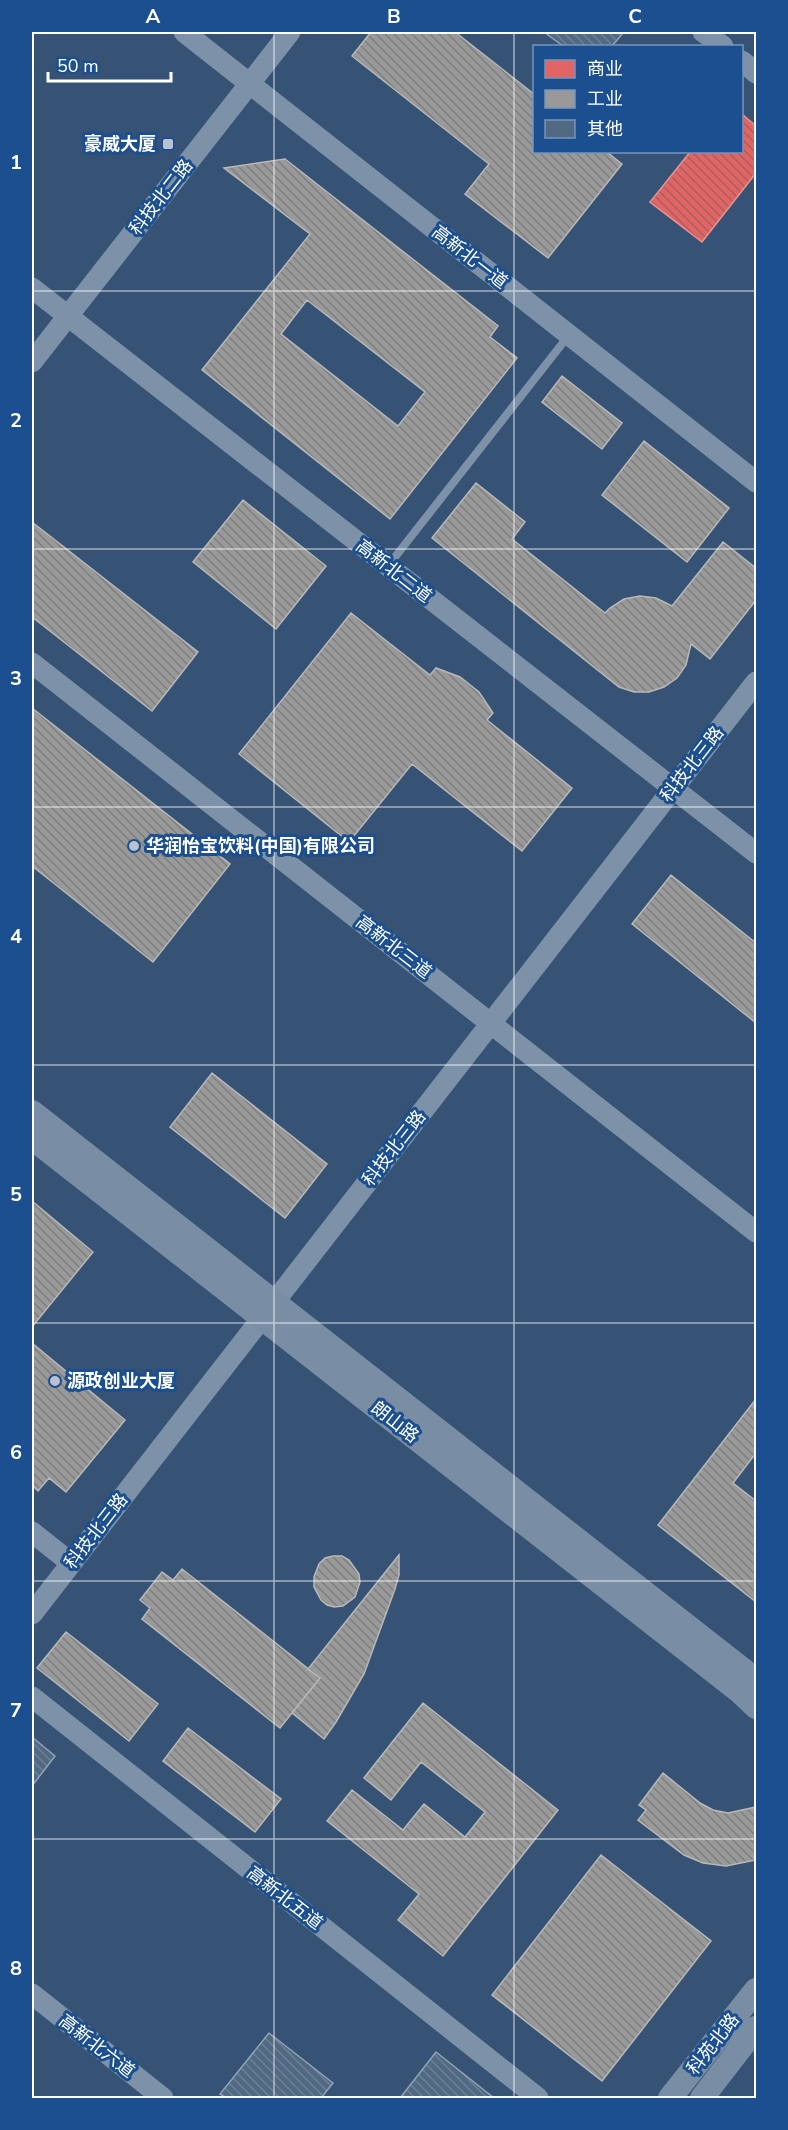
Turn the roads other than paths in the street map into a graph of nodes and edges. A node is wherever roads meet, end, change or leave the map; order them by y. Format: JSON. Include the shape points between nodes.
{"nodes":[{"id":1,"x":184,"y":32,"type":"edge"},
{"id":2,"x":290,"y":32,"type":"edge"},
{"id":3,"x":703,"y":32,"type":"edge"},
{"id":4,"x":722,"y":45,"type":"edge"},
{"id":5,"x":743,"y":63,"type":"edge"},
{"id":6,"x":756,"y":73,"type":"edge"},
{"id":7,"x":250,"y":83,"type":"junction"},
{"id":8,"x":32,"y":288,"type":"edge"},
{"id":9,"x":67,"y":316,"type":"junction"},
{"id":10,"x":570,"y":335,"type":"junction"},
{"id":11,"x":32,"y":362,"type":"edge"},
{"id":12,"x":756,"y":482,"type":"edge"},
{"id":13,"x":388,"y":566,"type":"junction"},
{"id":14,"x":32,"y":663,"type":"edge"},
{"id":15,"x":756,"y":682,"type":"edge"},
{"id":16,"x":674,"y":788,"type":"junction"},
{"id":17,"x":756,"y":853,"type":"edge"},
{"id":18,"x":491,"y":1023,"type":"junction"},
{"id":19,"x":32,"y":1112,"type":"edge"},
{"id":20,"x":32,"y":1137,"type":"edge"},
{"id":21,"x":756,"y":1232,"type":"edge"},
{"id":22,"x":268,"y":1310,"type":"junction"},
{"id":23,"x":32,"y":1532,"type":"edge"},
{"id":24,"x":71,"y":1563,"type":"junction"},
{"id":25,"x":32,"y":1614,"type":"edge"},
{"id":26,"x":756,"y":1680,"type":"edge"},
{"id":27,"x":32,"y":1697,"type":"edge"},
{"id":28,"x":756,"y":1707,"type":"edge"},
{"id":29,"x":756,"y":1990,"type":"edge"},
{"id":30,"x":32,"y":1995,"type":"edge"},
{"id":31,"x":756,"y":2028,"type":"edge"},
{"id":32,"x":163,"y":2098,"type":"edge"},
{"id":33,"x":538,"y":2098,"type":"edge"},
{"id":34,"x":670,"y":2098,"type":"edge"},
{"id":35,"x":702,"y":2098,"type":"edge"}],
"edges":[{"from":1,"to":7,"type":"street","name":"高新北一道"},
{"from":2,"to":7,"type":"street","name":"科技北二路"},
{"from":3,"to":4,"type":"street"},
{"from":5,"to":6,"type":"street"},
{"from":7,"to":9,"type":"street","name":"科技北二路"},
{"from":7,"to":10,"type":"street","name":"高新北一道"},
{"from":8,"to":9,"type":"street","name":"高新北二道"},
{"from":9,"to":11,"type":"street","name":"科技北二路"},
{"from":9,"to":13,"type":"street","name":"高新北二道"},
{"from":10,"to":12,"type":"street","name":"高新北一道"},
{"from":10,"to":13,"type":"lane"},
{"from":13,"to":16,"type":"street","name":"高新北二道"},
{"from":14,"to":18,"type":"street","name":"高新北三道"},
{"from":15,"to":16,"type":"street","name":"科技北三路"},
{"from":16,"to":17,"type":"street","name":"高新北二道"},
{"from":16,"to":18,"type":"street","name":"科技北三路"},
{"from":18,"to":21,"type":"street","name":"高新北三道"},
{"from":18,"to":22,"type":"street","name":"科技北三路"},
{"from":19,"to":22,"type":"main road","name":"朗山路"},
{"from":20,"to":22,"type":"main road","name":"朗山路"},
{"from":22,"to":24,"type":"street","name":"科技北三路"},
{"from":22,"to":26,"type":"main road","name":"朗山路"},
{"from":22,"to":28,"type":"main road","name":"朗山路"},
{"from":23,"to":24,"type":"street"},
{"from":24,"to":25,"type":"street","name":"科技北三路"},
{"from":27,"to":33,"type":"street","name":"高新北五道"},
{"from":29,"to":34,"type":"main road","name":"科苑北路"},
{"from":30,"to":32,"type":"street","name":"高新北六道"},
{"from":31,"to":35,"type":"main road","name":"科苑北路"}]}
